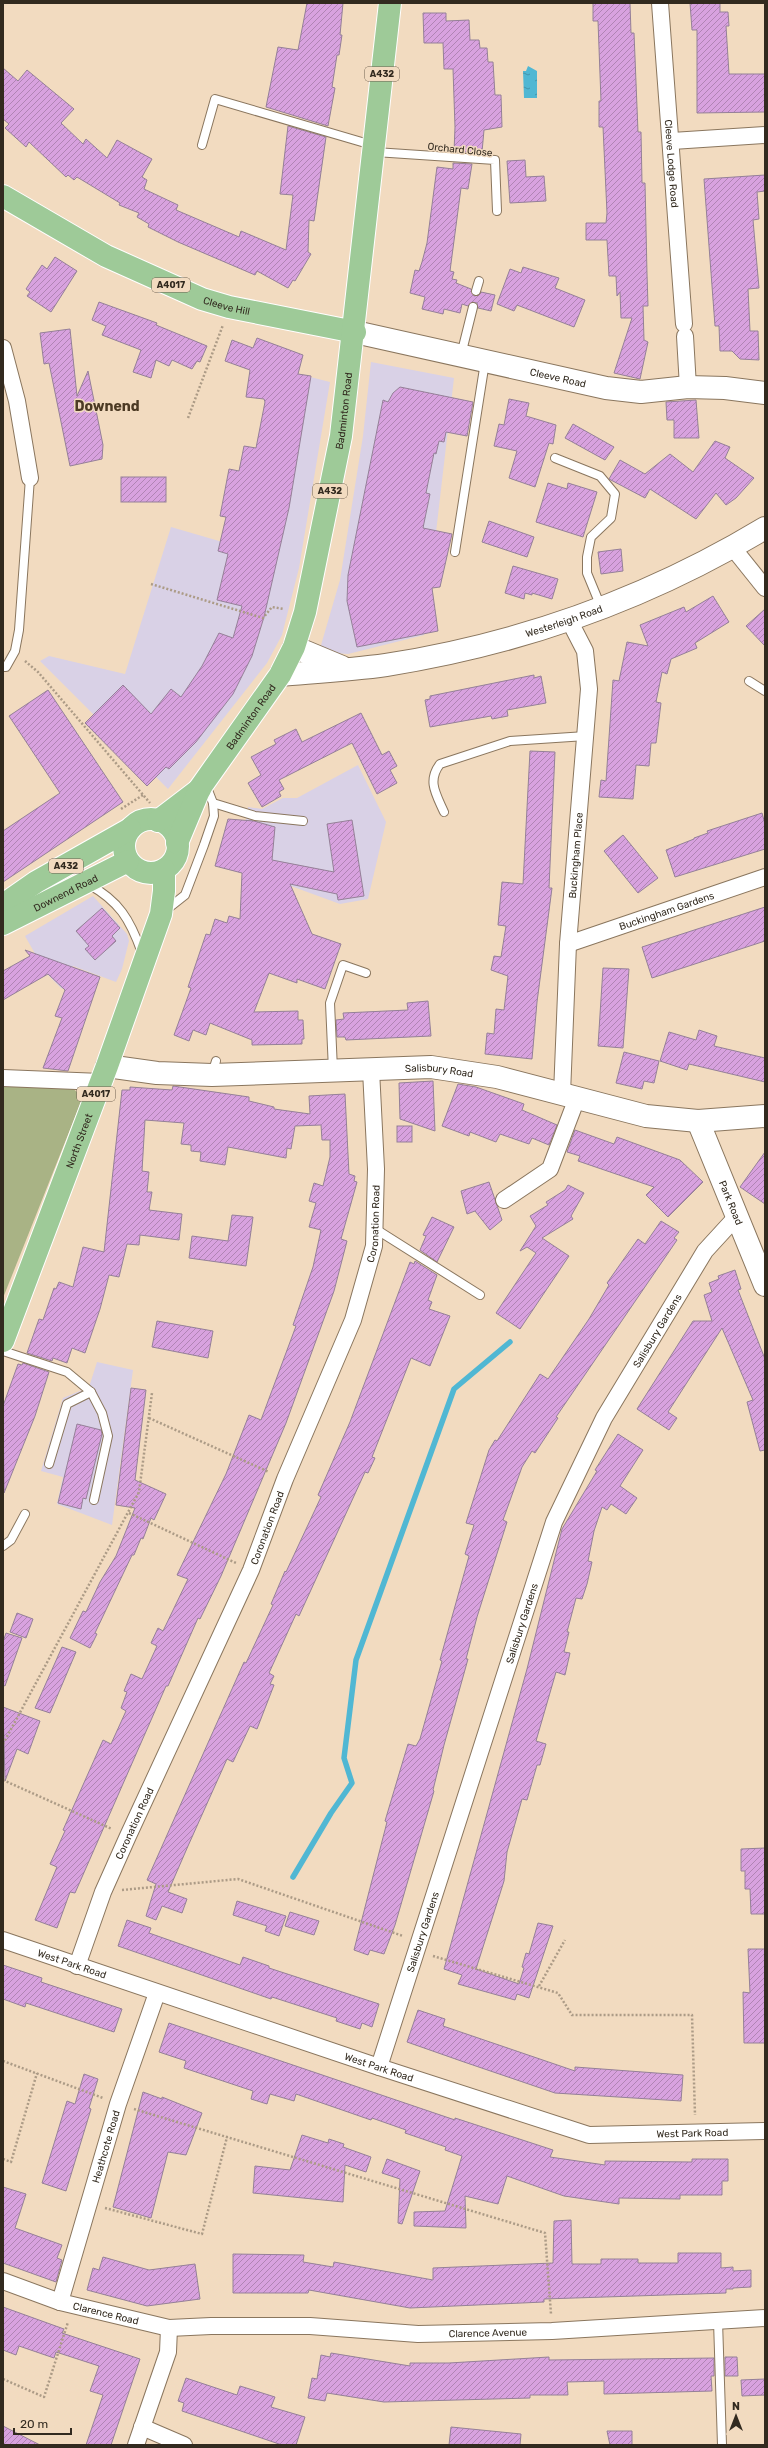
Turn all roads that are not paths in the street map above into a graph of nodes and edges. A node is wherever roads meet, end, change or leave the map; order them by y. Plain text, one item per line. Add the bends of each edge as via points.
1 (390, 3) edge
2 (660, 3) edge
3 (765, 135) edge
4 (672, 141) junction
5 (202, 145) dead end
6 (374, 149) junction
7 (3, 196) edge
8 (497, 211) dead end
9 (479, 281) dead end
10 (476, 291) dead end
11 (473, 307) dead end
12 (355, 332) junction
13 (3, 348) edge
14 (461, 357) junction
15 (485, 362) junction
16 (688, 387) junction
17 (765, 393) edge
18 (555, 458) dead end
19 (30, 478) joint
20 (765, 528) edge
21 (733, 548) junction
22 (455, 552) dead end
23 (765, 588) edge
24 (602, 608) junction
25 (569, 620) junction
26 (294, 647) junction
27 (3, 667) edge
28 (348, 669) junction
29 (280, 674) junction
30 (749, 681) dead end
31 (765, 691) edge
32 (586, 736) junction
33 (206, 791) junction
34 (444, 812) dead end
35 (161, 818) junction
36 (303, 821) dead end
37 (130, 830) junction
38 (178, 843) junction
39 (128, 861) junction
40 (164, 870) junction
41 (765, 877) edge
42 (84, 882) junction
43 (3, 905) edge
44 (161, 914) junction
45 (3, 924) edge
46 (568, 944) junction
47 (145, 961) junction
48 (366, 973) dead end
49 (371, 1070) junction
50 (333, 1071) junction
51 (104, 1074) junction
52 (3, 1078) edge
53 (569, 1096) junction
54 (765, 1116) edge
55 (698, 1121) junction
56 (504, 1200) dead end
57 (738, 1215) junction
58 (374, 1228) junction
59 (765, 1285) edge
60 (480, 1295) dead end
61 (3, 1341) edge
62 (3, 1351) edge
63 (91, 1392) junction
64 (49, 1464) dead end
65 (94, 1500) dead end
66 (25, 1514) dead end
67 (3, 1546) edge
68 (3, 1940) edge
69 (77, 1966) junction
70 (157, 1993) junction
71 (379, 2067) junction
72 (765, 2130) edge
73 (3, 2281) edge
74 (66, 2304) junction
75 (765, 2318) edge
76 (718, 2321) junction
77 (211, 2326) joint
78 (169, 2328) junction
79 (142, 2427) junction
80 (136, 2445) edge
81 (184, 2445) edge
82 (722, 2445) edge

1 - 6 main road, Badminton Road / A432
2 - 4 street, Cleeve Lodge Road
3 - 4 street
4 - 16 street, Cleeve Lodge Road
5 - 6 lane via 215,99
6 - 8 lane, Orchard Close via 495,160
6 - 12 main road, Badminton Road / A432
7 - 12 main road, Cleeve Hill / A4017 via 106,256 202,299 229,308
9 - 10 lane
11 - 14 lane
12 - 14 street, Cleeve Road
12 - 26 main road, Badminton Road / A432 via 341,436 305,612
13 - 19 street via 17,401
14 - 15 street, Cleeve Road
15 - 16 street, Cleeve Road via 613,389 641,392
15 - 22 lane
16 - 17 street, Cleeve Road
18 - 24 lane via 600,476 615,494 611,518 591,537 587,557 587,573
19 - 27 lane via 19,630 15,651 6,667
20 - 21 street, Westerleigh Road
21 - 23 street
21 - 24 street, Westerleigh Road
24 - 25 street, Westerleigh Road
25 - 28 street, Westerleigh Road via 504,640 386,665
25 - 32 street, Buckingham Place via 585,651 589,689
26 - 28 street, Westerleigh Road
26 - 29 main road, Badminton Road / A432
28 - 29 street, Westerleigh Road
29 - 33 main road, Badminton Road / A432
30 - 31 lane
32 - 34 lane via 510,741 440,764 434,772 432,784
32 - 46 street, Buckingham Place
33 - 35 main road, Badminton Road / A432
33 - 36 lane via 255,816
33 - 38 main road, Badminton Road / A432
33 - 44 lane via 214,816 207,837 185,895
35 - 37 main road, A432 via 143,821
35 - 38 main road via 171,829
37 - 39 main road via 124,845
37 - 43 main road, A432 via 36,882
38 - 40 main road, A432 via 175,858
39 - 40 main road via 140,871 156,873
39 - 42 main road, Downend Road / A432
40 - 44 main road, North Street / A4017
41 - 46 street, Buckingham Gardens
42 - 45 main road, Downend Road / A432
42 - 47 lane via 107,895 126,916
44 - 47 main road, North Street / A4017
46 - 53 street, Buckingham Place
47 - 51 main road, North Street / A4017
48 - 50 lane via 343,965 330,1002
49 - 50 street, Salisbury Road
49 - 53 street, Salisbury Road via 431,1067 456,1070 497,1077
49 - 58 street, Coronation Road via 376,1169
50 - 51 street, Salisbury Road via 214,1068
51 - 52 street
51 - 61 main road, North Street / A4017
53 - 55 street, Salisbury Road via 646,1116
53 - 56 street, Buckingham Place via 550,1169
54 - 55 street, Salisbury Road
55 - 57 street, Park Road
57 - 59 street, Park Road
57 - 71 street, Salisbury Gardens via 705,1251 604,1418 554,1522
58 - 60 lane
58 - 69 street, Coronation Road via 374,1246 352,1320 285,1479 251,1570 103,1892
62 - 63 lane via 67,1372
63 - 64 lane via 67,1404
63 - 65 lane via 102,1413 108,1436
66 - 67 lane via 11,1540
68 - 69 street, West Park Road
69 - 70 street, West Park Road
70 - 71 street, West Park Road
70 - 74 street, Heathcote Road via 118,2104 89,2204
71 - 72 street, West Park Road via 589,2135 696,2134
73 - 74 street, Clarence Road
74 - 78 street, Clarence Road
75 - 76 street, Clarence Avenue
76 - 77 street, Clarence Avenue via 552,2331 418,2334 310,2326
76 - 82 lane
77 - 78 street, Clarence Road
78 - 79 street via 168,2352
79 - 80 street
79 - 81 street

